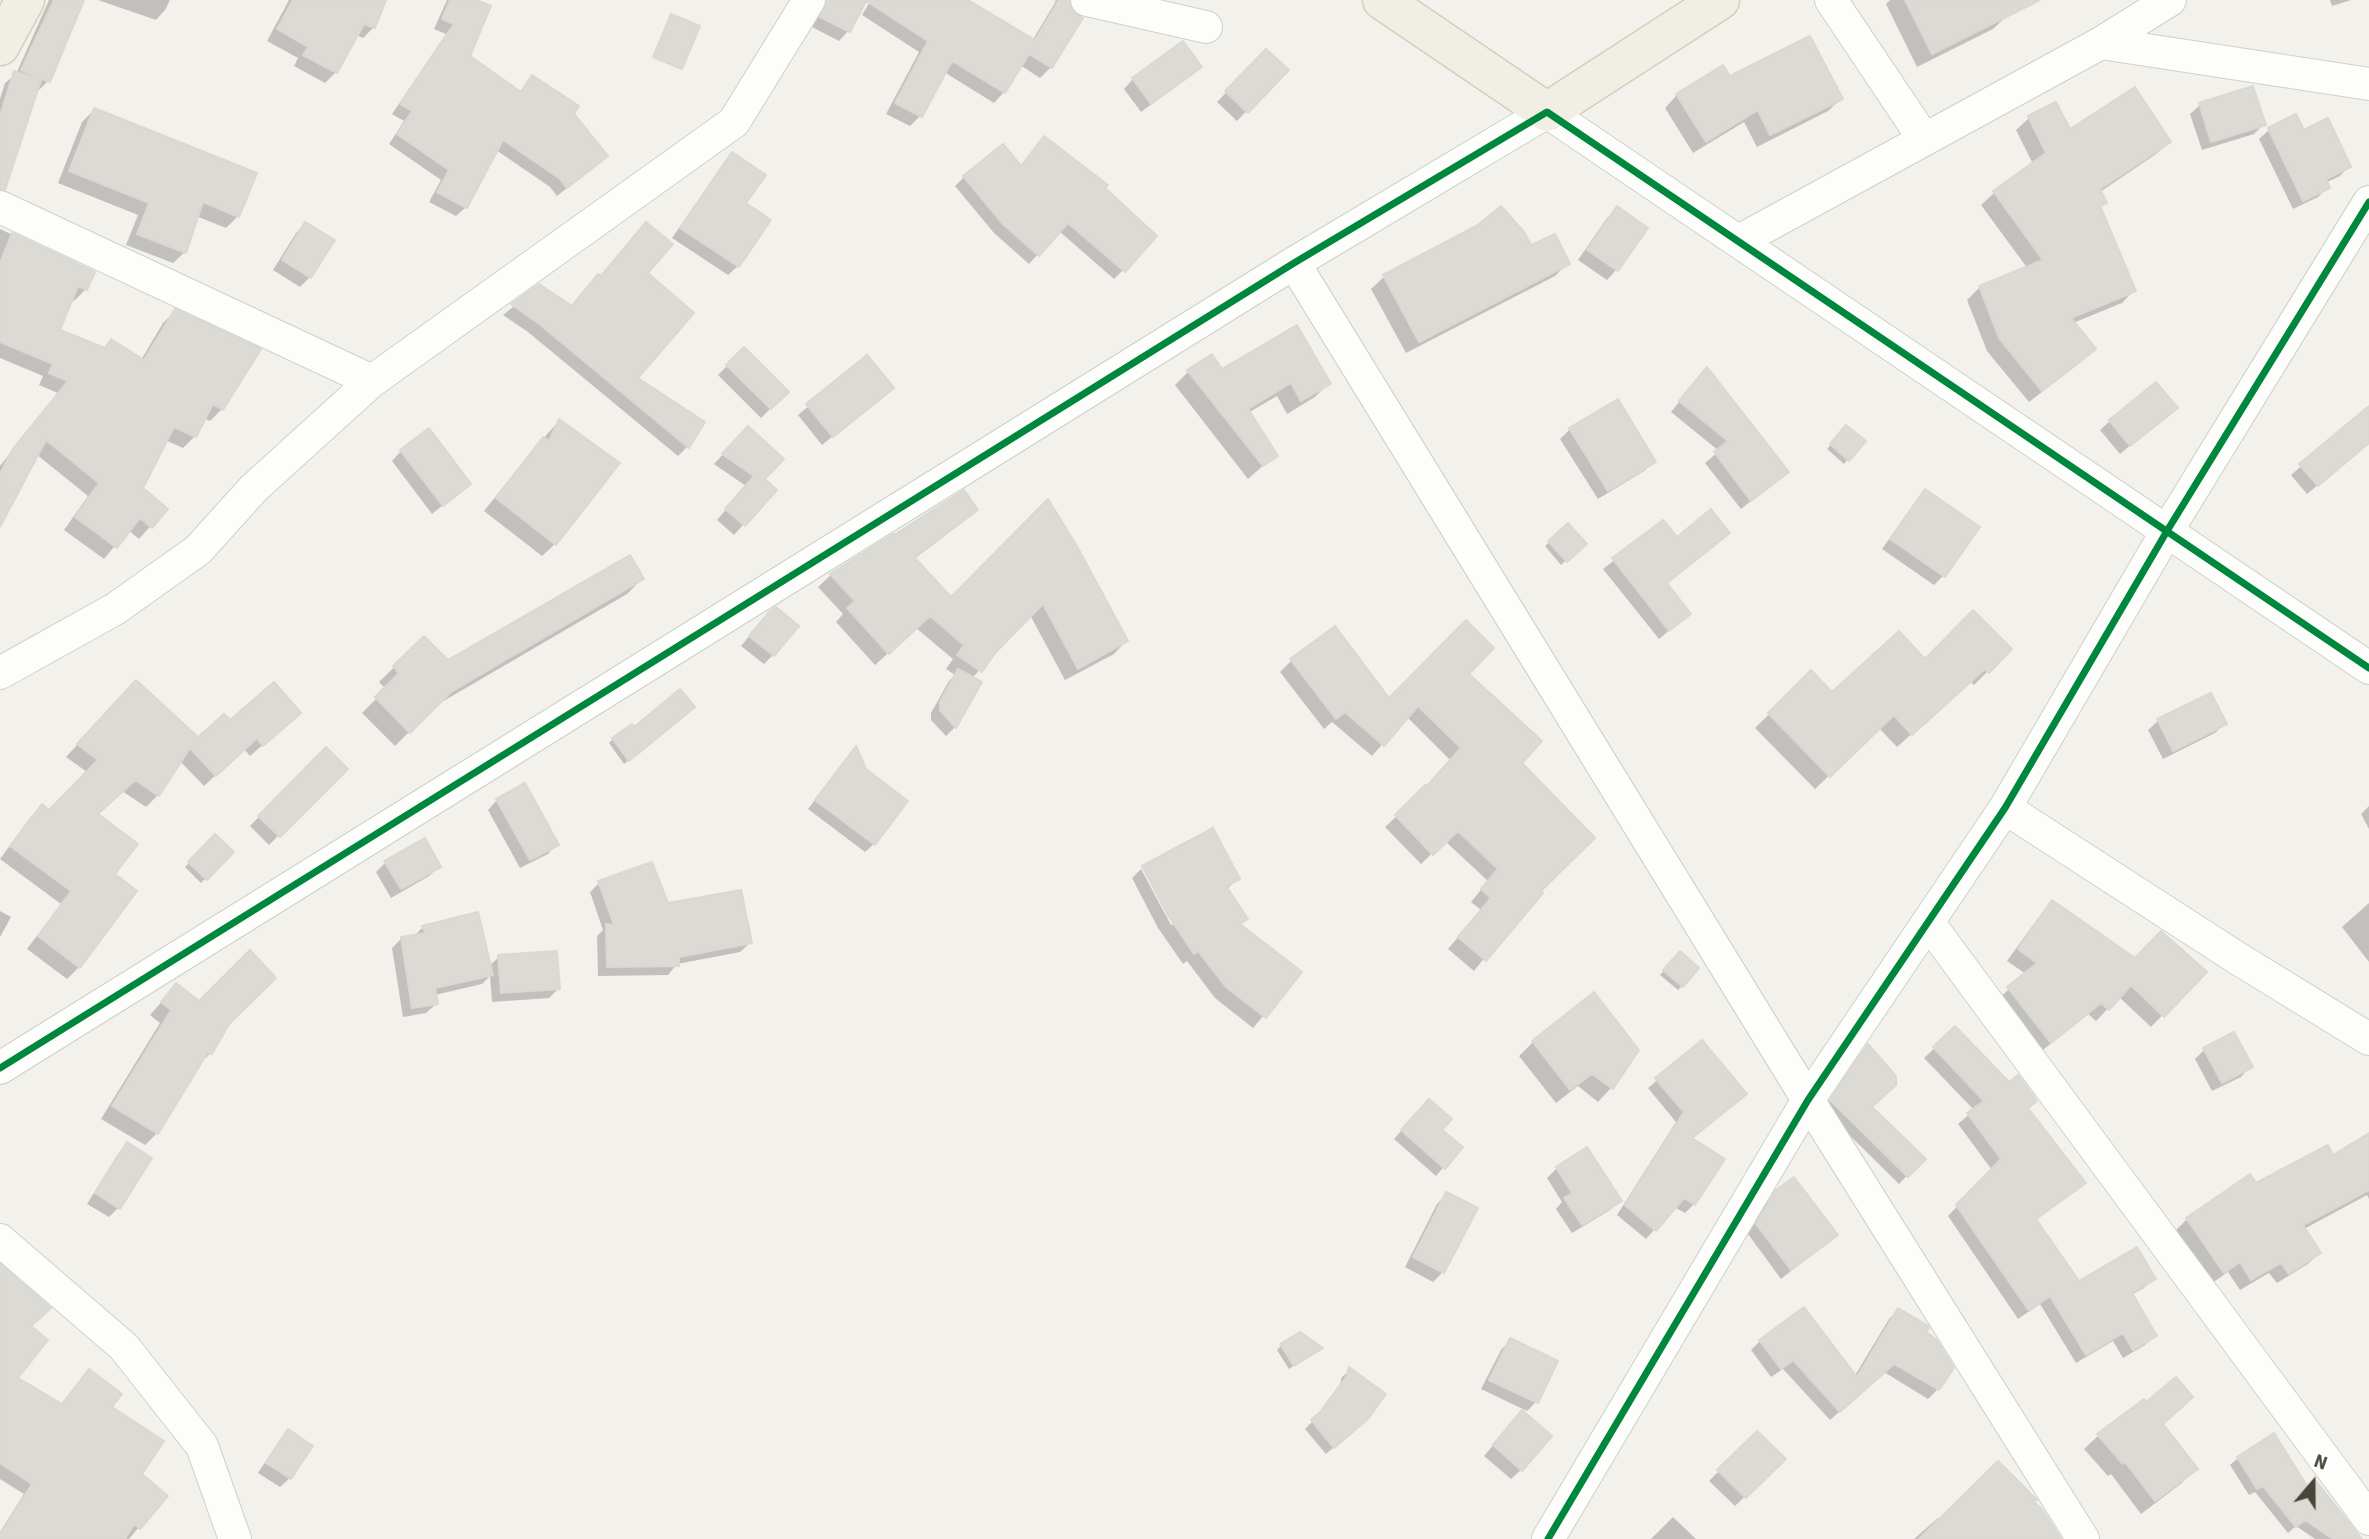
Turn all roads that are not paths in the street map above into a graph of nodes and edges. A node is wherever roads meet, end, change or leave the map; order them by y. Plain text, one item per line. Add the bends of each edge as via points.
1 (25, 0) edge
2 (809, 0) edge
3 (1087, 0) edge
4 (1382, 0) edge
5 (1720, 0) edge
6 (1831, 0) edge
7 (2170, 0) edge
8 (1206, 27) dead end
9 (2101, 43) junction
10 (0, 46) edge
11 (2369, 84) edge
12 (1547, 112) junction
13 (1924, 139) junction
14 (2369, 202) edge
15 (0, 207) edge
16 (1739, 241) junction
17 (1294, 263) junction
18 (372, 381) junction
19 (2167, 531) junction
20 (2369, 668) edge
21 (0, 673) edge
22 (2004, 808) junction
23 (1928, 922) junction
24 (2369, 1039) edge
25 (0, 1068) edge
26 (1808, 1100) junction
27 (0, 1240) edge
28 (2369, 1519) edge
29 (235, 1539) edge
30 (1548, 1539) edge
31 (2083, 1539) edge

1 - 10 main road
2 - 18 street via 734,122
3 - 8 street
4 - 12 main road
5 - 12 main road
6 - 13 street
7 - 9 street
9 - 11 street
9 - 13 street
12 - 16 street
12 - 17 street
13 - 16 street
14 - 19 street
15 - 18 street
16 - 19 street
17 - 25 street
17 - 26 street
18 - 21 street via 254,488 198,550 115,609
19 - 20 street
19 - 22 street
22 - 23 street
22 - 24 street
23 - 26 street
23 - 28 street
26 - 30 street
26 - 31 street
27 - 29 street via 124,1348 202,1446

